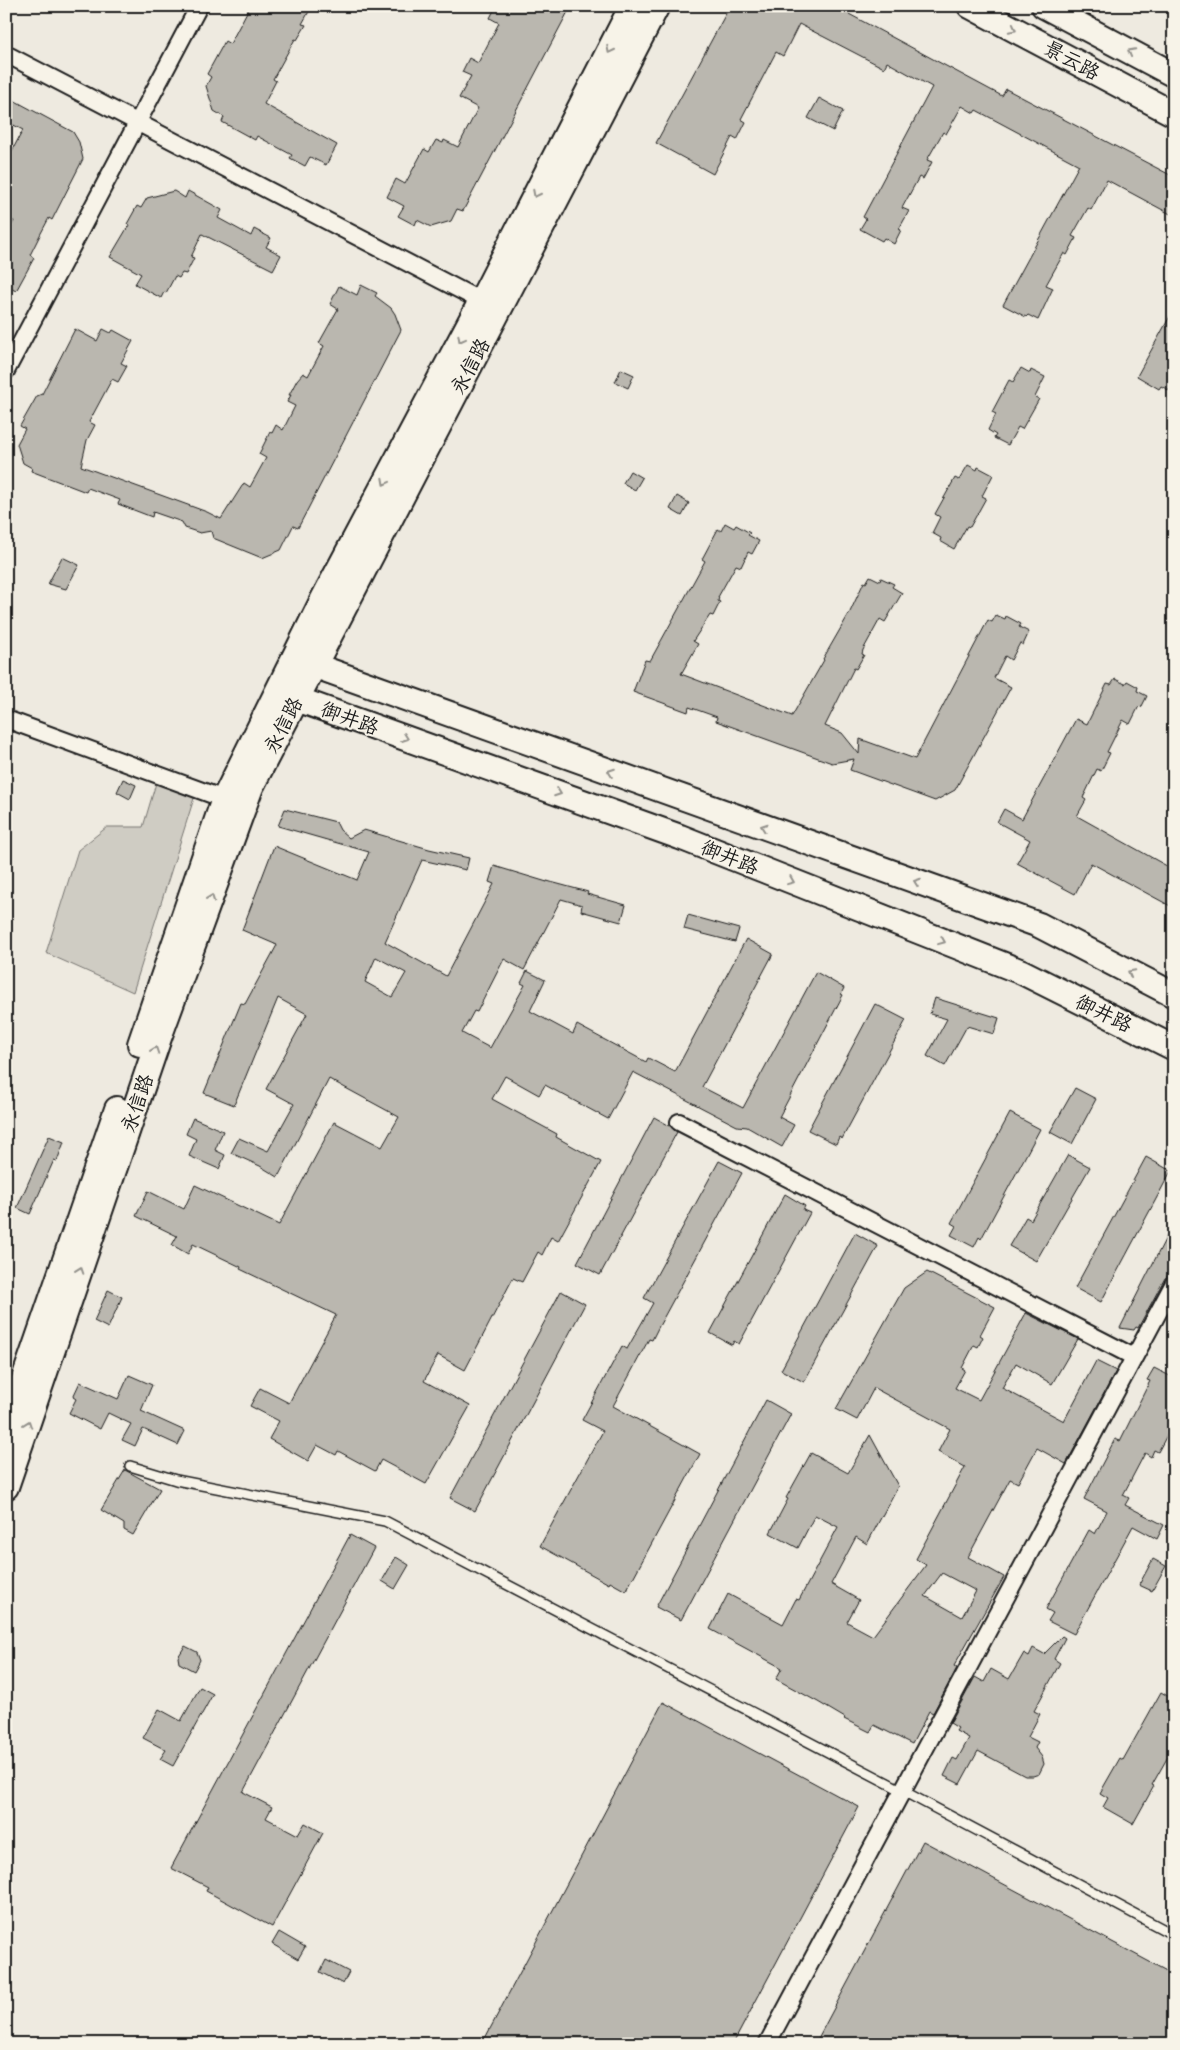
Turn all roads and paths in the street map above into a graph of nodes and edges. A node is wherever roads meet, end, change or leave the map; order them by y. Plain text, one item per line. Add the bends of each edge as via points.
1 (199, 6) edge
2 (632, 6) edge
3 (657, 6) edge
4 (970, 6) edge
5 (1044, 6) edge
6 (6, 54) edge
7 (1174, 75) edge
8 (1174, 114) edge
9 (137, 122) junction
10 (481, 301) junction
11 (6, 371) edge
12 (303, 662) junction
13 (287, 695) junction
14 (6, 719) edge
15 (224, 799) junction
16 (1174, 995) edge
17 (1174, 1048) edge
18 (679, 1122) dead end
19 (1174, 1283) edge
20 (1134, 1357) junction
21 (6, 1431) edge
22 (130, 1466) dead end
23 (6, 1486) edge
24 (902, 1791) junction
25 (1174, 1935) edge
26 (767, 2044) edge

1 - 9 street
2 -> 10 street, 永信路
3 - 12 street, 永信路
4 -> 8 street, 景云路
7 -> 5 street, 景云路
6 - 9 street
9 - 10 street
9 - 11 street
10 -> 12 street, 永信路
12 - 13 street, 永信路
16 -> 12 street, 御井路 via 1039,925
13 - 15 street, 永信路
13 -> 17 street, 御井路 via 680,837 1022,972
23 -> 13 street, 永信路 via 160,1035
14 - 15 street
15 - 21 street, 永信路
18 - 20 street
19 - 20 street
20 - 24 street
22 - 24 lane via 176,1480 385,1521
24 - 25 lane
24 - 26 street

